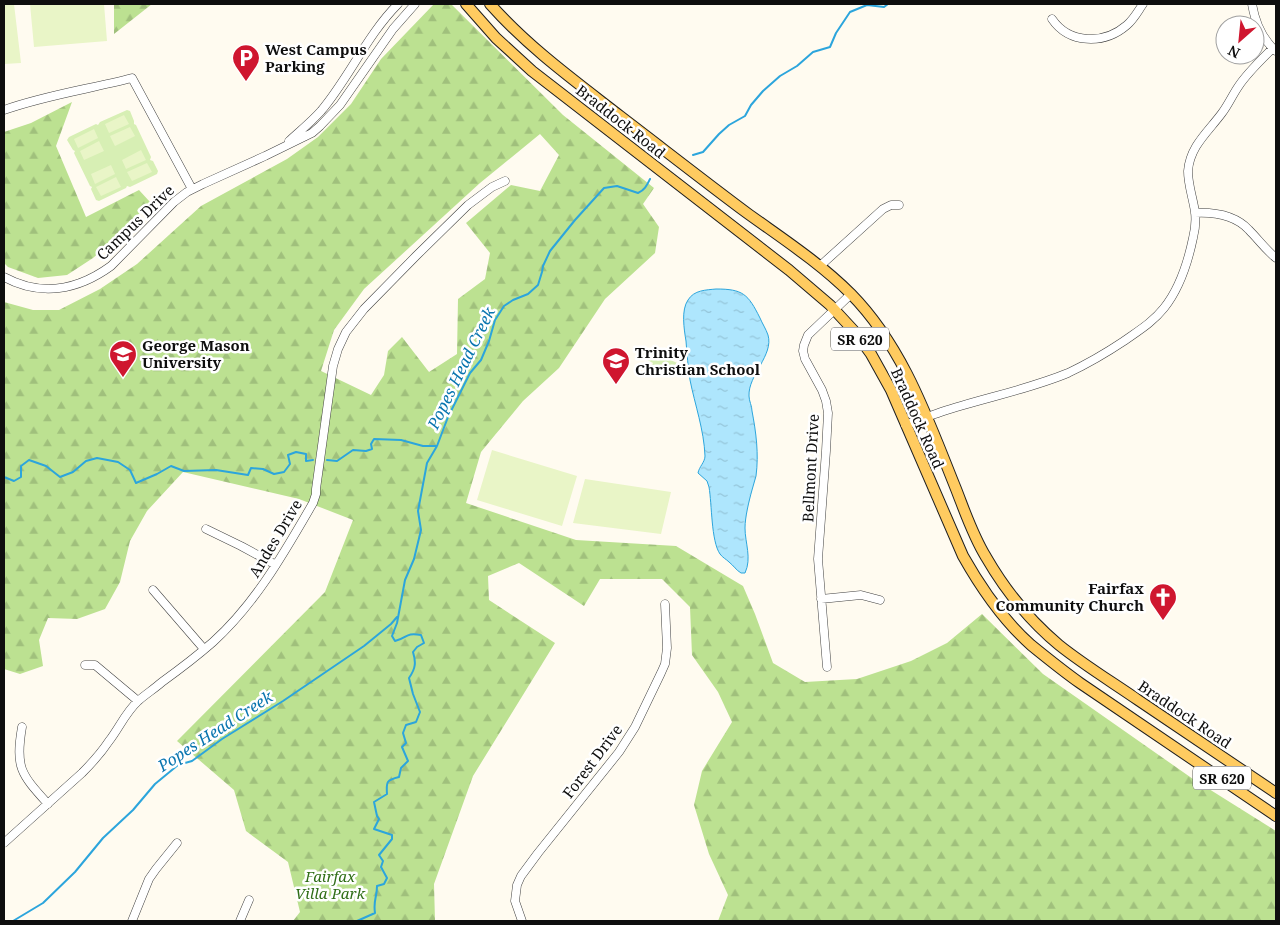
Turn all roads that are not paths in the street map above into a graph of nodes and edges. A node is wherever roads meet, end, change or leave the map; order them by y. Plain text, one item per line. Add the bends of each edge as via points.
1 (398, 4) edge
2 (415, 4) edge
3 (466, 4) edge
4 (490, 4) edge
5 (1143, 4) edge
6 (1252, 4) edge
7 (1052, 19) dead end
8 (1275, 49) edge
9 (4, 110) edge
10 (281, 148) junction
11 (505, 180) dead end
12 (192, 189) junction
13 (898, 204) dead end
14 (1195, 213) junction
15 (1276, 258) edge
16 (820, 266) junction
17 (4, 277) edge
18 (851, 294) junction
19 (834, 310) junction
20 (927, 418) junction
21 (905, 424) junction
22 (206, 529) dead end
23 (276, 565) junction
24 (153, 590) dead end
25 (822, 599) junction
26 (880, 600) dead end
27 (665, 604) dead end
28 (204, 649) junction
29 (85, 665) dead end
30 (827, 667) dead end
31 (138, 701) junction
32 (22, 727) dead end
33 (1276, 793) edge
34 (48, 804) junction
35 (1276, 816) edge
36 (4, 843) edge
37 (177, 843) dead end
38 (249, 900) dead end
39 (132, 921) edge
40 (240, 921) edge
41 (522, 921) edge

1 - 10 street, Campus Drive via 321,110
2 - 10 street, Campus Drive via 330,116 312,132
3 - 19 main road, Braddock Road / SR 620 via 532,71 789,270
4 - 16 main road, Braddock Road / SR 620 via 540,54
5 - 7 street via 1136,16 1122,28 1097,38 1069,34 1057,27
6 - 8 street via 1259,27
8 - 14 street via 1245,77 1193,151 1188,179
9 - 12 street via 132,78
10 - 12 street, Campus Drive
11 - 23 street, Andes Drive via 468,205 364,309 346,332 333,366 316,494
12 - 17 street, Campus Drive via 174,202 111,266 89,280 68,287 46,289 22,285
13 - 16 street via 883,209
14 - 15 street via 1228,216 1245,226
14 - 20 street via 1191,248 1180,280 1164,309 1149,323 1107,352 1068,373
16 - 18 main road, Braddock Road / SR 620
18 - 19 street, Bellmont Drive
18 - 20 main road, Braddock Road / SR 620 via 873,318 894,350
19 - 21 main road, Braddock Road / SR 620 via 870,354 891,390
19 - 25 street, Bellmont Drive via 808,335 804,345 805,359 822,390 828,413 818,559
20 - 21 street
20 - 33 main road, Braddock Road / SR 620 via 979,544 1024,612 1070,653
21 - 35 main road, Braddock Road / SR 620 via 963,556 986,594 1013,627 1067,673
22 - 23 street
23 - 28 street, Andes Drive via 234,621
24 - 28 street
25 - 26 street via 861,595
25 - 30 street, Bellmont Drive
27 - 41 street, Forest Drive via 666,655 661,673 619,752 521,876 515,901
28 - 31 street, Andes Drive
29 - 31 street via 96,665
31 - 34 street, Andes Drive via 94,762
32 - 34 street via 20,765 27,781
34 - 36 street, Andes Drive
37 - 39 street via 149,879
38 - 40 street

